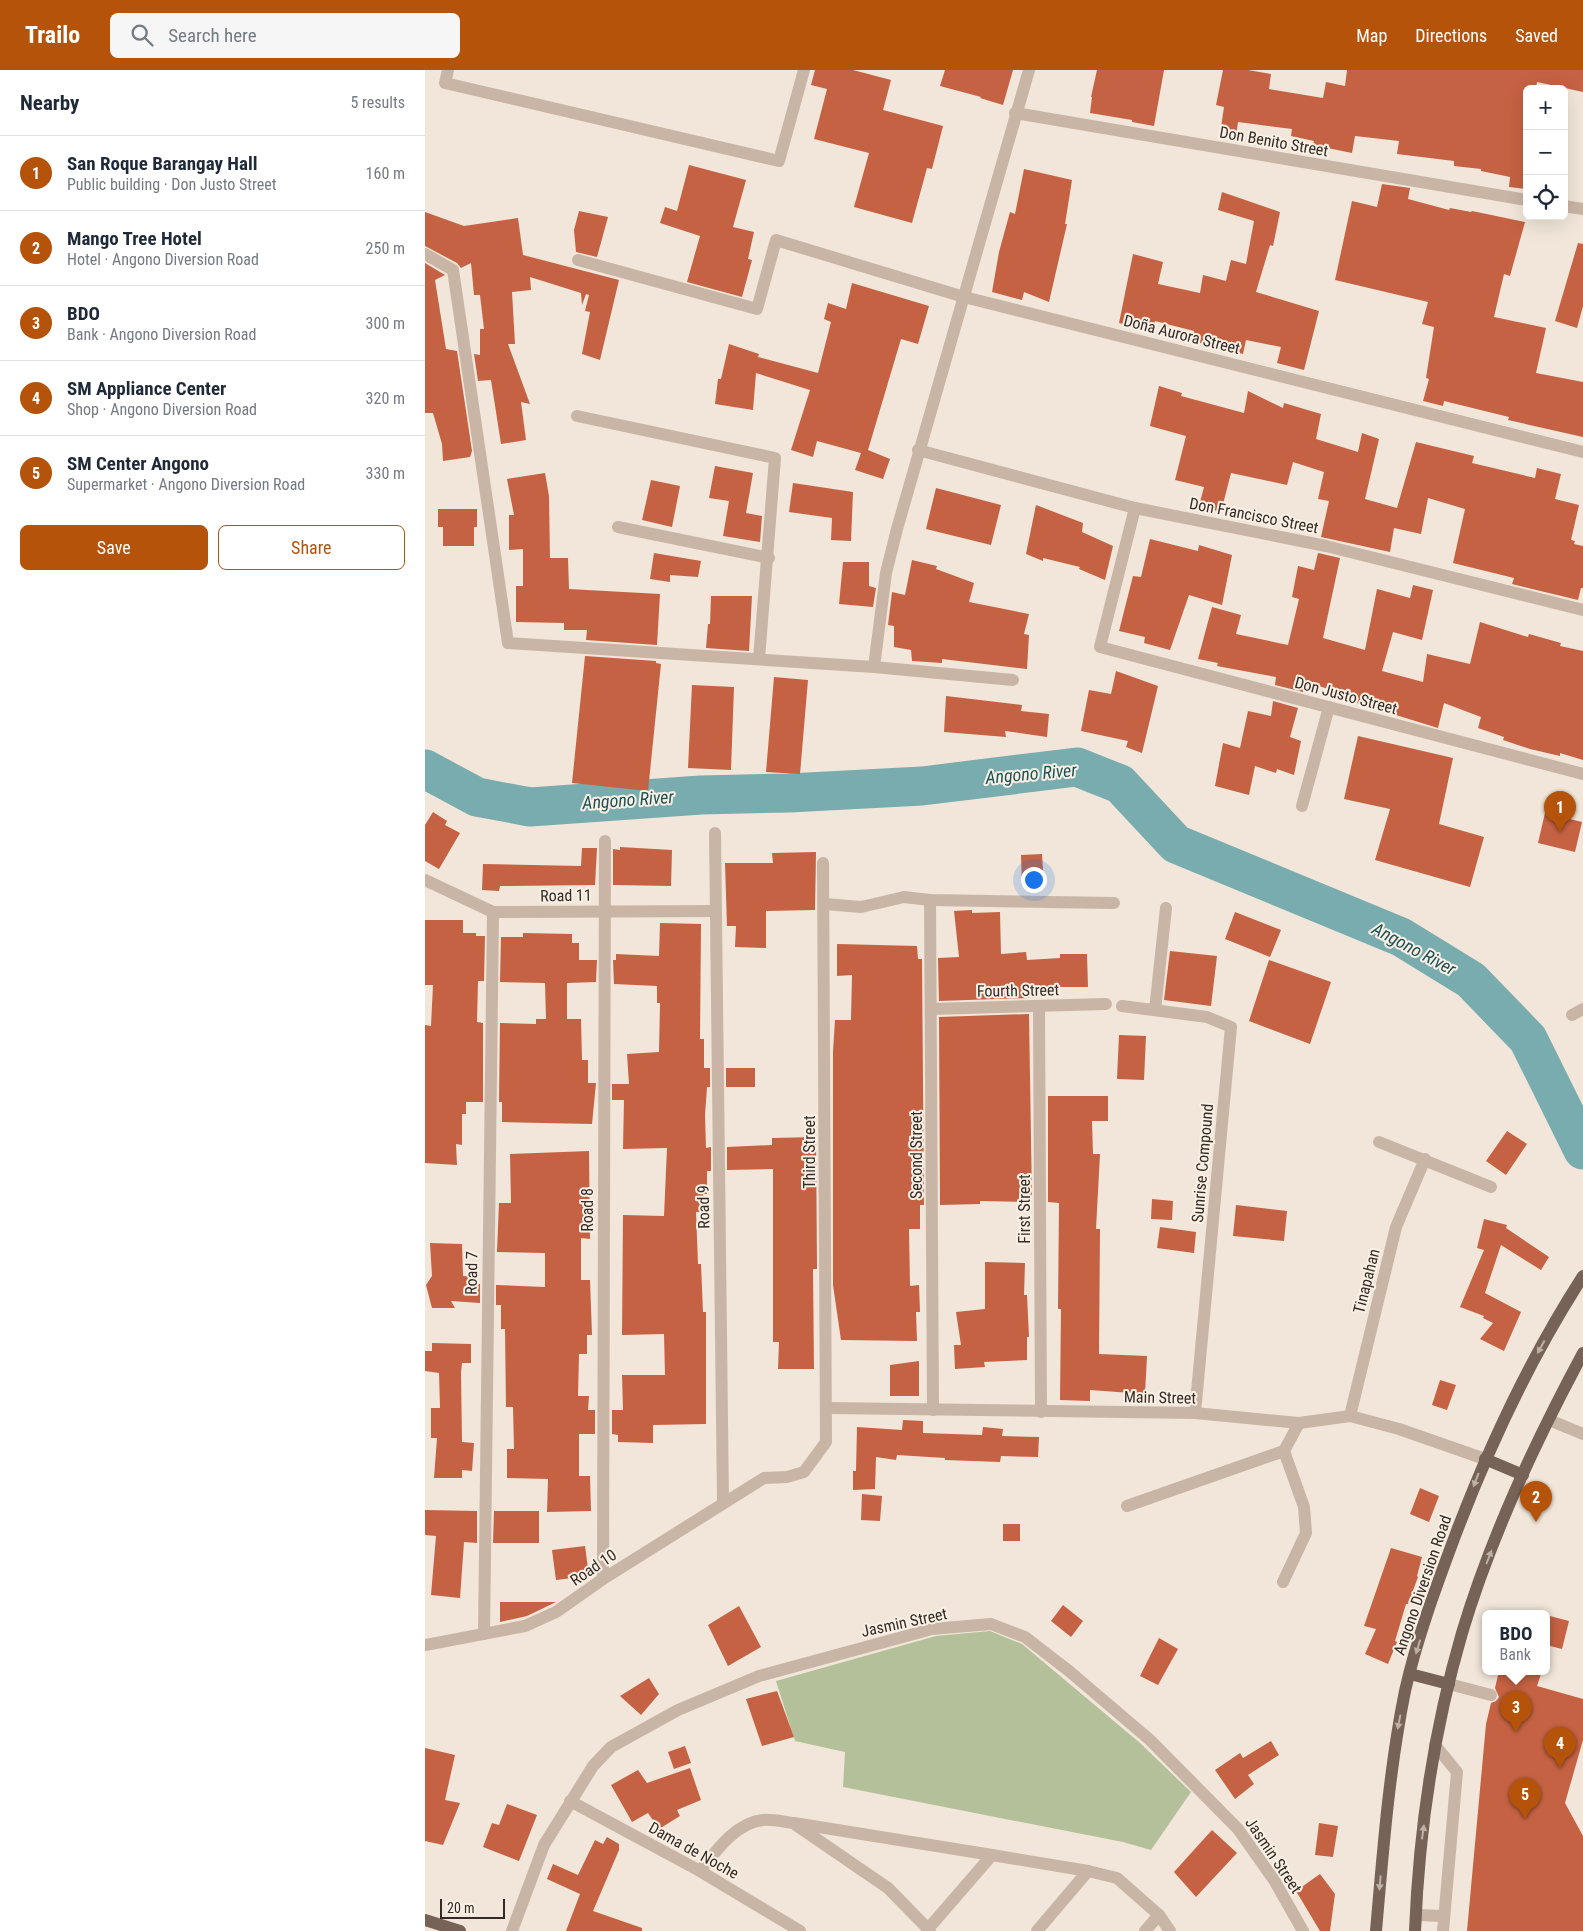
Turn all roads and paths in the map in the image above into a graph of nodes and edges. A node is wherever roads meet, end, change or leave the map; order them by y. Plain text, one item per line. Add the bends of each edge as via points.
1 (448, 70) edge
2 (804, 70) edge
3 (1029, 70) edge
4 (1015, 114) junction
5 (1523, 199) edge
6 (1568, 207) edge
7 (1583, 209) edge
8 (425, 254) edge
9 (578, 260) dead end
10 (964, 296) junction
11 (577, 416) dead end
12 (918, 450) junction
13 (1583, 452) edge
14 (1135, 508) junction
15 (618, 527) dead end
16 (769, 558) junction
17 (1583, 610) edge
18 (759, 659) junction
19 (874, 667) junction
20 (1013, 680) dead end
21 (1329, 707) junction
22 (1583, 774) edge
23 (1302, 806) dead end
24 (715, 833) dead end
25 (605, 840) dead end
26 (823, 863) dead end
27 (425, 880) edge
28 (930, 900) junction
29 (1114, 903) dead end
30 (824, 904) junction
31 (1166, 908) dead end
32 (604, 910) junction
33 (715, 911) junction
34 (493, 912) junction
35 (1106, 1004) dead end
36 (1039, 1006) junction
37 (1122, 1006) dead end
38 (931, 1008) junction
39 (1155, 1010) junction
40 (1379, 1142) dead end
41 (1425, 1159) junction
42 (1491, 1187) dead end
43 (1583, 1276) edge
44 (1583, 1353) edge
45 (1579, 1370) edge
46 (826, 1408) junction
47 (933, 1410) junction
48 (1041, 1412) junction
49 (1195, 1413) junction
50 (1350, 1416) junction
51 (1549, 1420) junction
52 (1299, 1423) junction
53 (1583, 1434) edge
54 (1284, 1451) junction
55 (1485, 1458) junction
56 (1523, 1475) junction
57 (764, 1478) joint
58 (723, 1502) junction
59 (1127, 1506) dead end
60 (603, 1579) junction
61 (1283, 1582) dead end
62 (484, 1634) junction
63 (425, 1645) edge
64 (1409, 1674) junction
65 (1449, 1684) junction
66 (1491, 1695) dead end
67 (1435, 1745) junction
68 (571, 1801) junction
69 (794, 1824) junction
70 (992, 1854) junction
71 (700, 1871) junction
72 (1088, 1871) junction
73 (1159, 1915) junction
74 (1416, 1915) junction
75 (1443, 1916) junction
76 (425, 1920) edge
77 (929, 1930) edge
78 (460, 1931) edge
79 (512, 1931) edge
80 (800, 1931) edge
81 (1037, 1931) edge
82 (1145, 1931) edge
83 (1171, 1931) edge
84 (1303, 1931) edge
85 (1377, 1931) edge
86 (1415, 1931) edge
87 (1443, 1931) edge

1 - 2 street via 445,83 779,161
3 - 4 street
4 - 5 street, Don Benito Street
4 - 10 street
6 - 7 street
8 - 18 street via 453,270 507,643
9 - 10 street, Doña Aurora Street via 757,309 776,240
10 - 12 street
10 - 13 street, Doña Aurora Street
11 - 16 street via 775,458
12 - 14 street, Don Francisco Street
12 - 19 street via 886,573
14 - 17 street, Don Francisco Street via 1326,546
14 - 21 street, Don Justo Street via 1100,647
15 - 16 street
16 - 18 street
18 - 19 street
19 - 20 street
21 - 22 street, Don Justo Street
21 - 23 street
24 - 33 street, Road 9
25 - 32 street, Road 8
26 - 30 street, Third Street
27 - 34 street, Road 11
28 - 29 street
28 - 30 street via 904,897 861,907
28 - 38 street, Second Street
30 - 46 street, Third Street
31 - 39 street
32 - 33 street, Road 11
32 - 34 street, Road 11
32 - 60 street, Road 8
33 - 58 street, Road 9
34 - 62 street, Road 7
35 - 36 street, Fourth Street
36 - 38 street, Fourth Street
36 - 48 street, First Street
37 - 39 street, Sunrise Compound
38 - 47 street, Second Street
39 - 49 street, Sunrise Compound via 1207,1017 1231,1027
40 - 41 street
41 - 42 street
41 - 50 street, Tinapahan via 1396,1227
43 -> 55 main road, Angono Diversion Road via 1525,1376
44 - 45 main road
45 - 51 main road
46 - 47 street, Main Street
46 - 57 street, Third Street via 826,1442 804,1472
47 - 48 street, Main Street
48 - 49 street, Main Street
49 - 52 street, Main Street
50 - 52 street, Main Street
50 - 55 street, Main Street via 1399,1428
51 - 53 street
51 - 56 main road
52 - 54 street
54 - 59 street
54 - 61 street via 1304,1507 1306,1533
55 - 56 main road
55 -> 64 main road, Angono Diversion Road via 1443,1567
65 -> 56 main road via 1472,1603
57 - 58 street, Road 10
58 - 60 street, Road 10
60 - 62 street, Road 10 via 556,1612 525,1626
62 - 63 street, Road 10
64 - 65 main road
64 -> 85 main road, Angono Diversion Road via 1385,1821
65 - 66 street
65 - 67 main road
74 -> 67 main road
67 - 75 street via 1457,1772
68 - 71 street, Dama de Noche
68 - 79 street, Jasmin Street via 544,1845
68 - 84 street, Jasmin Street via 593,1766 611,1747 678,1710 759,1676 932,1629 991,1624 1025,1637 1150,1740 1238,1829 1274,1880
69 - 70 street
69 - 71 street via 762,1820 742,1828 728,1837
69 - 77 street via 888,1888
70 - 72 street
70 - 77 street
71 - 80 street, Dama de Noche
72 - 73 street via 1117,1878
72 - 81 street
73 - 82 street
73 - 83 street
74 - 75 street
74 - 86 main road
75 - 87 street
76 - 78 main road

